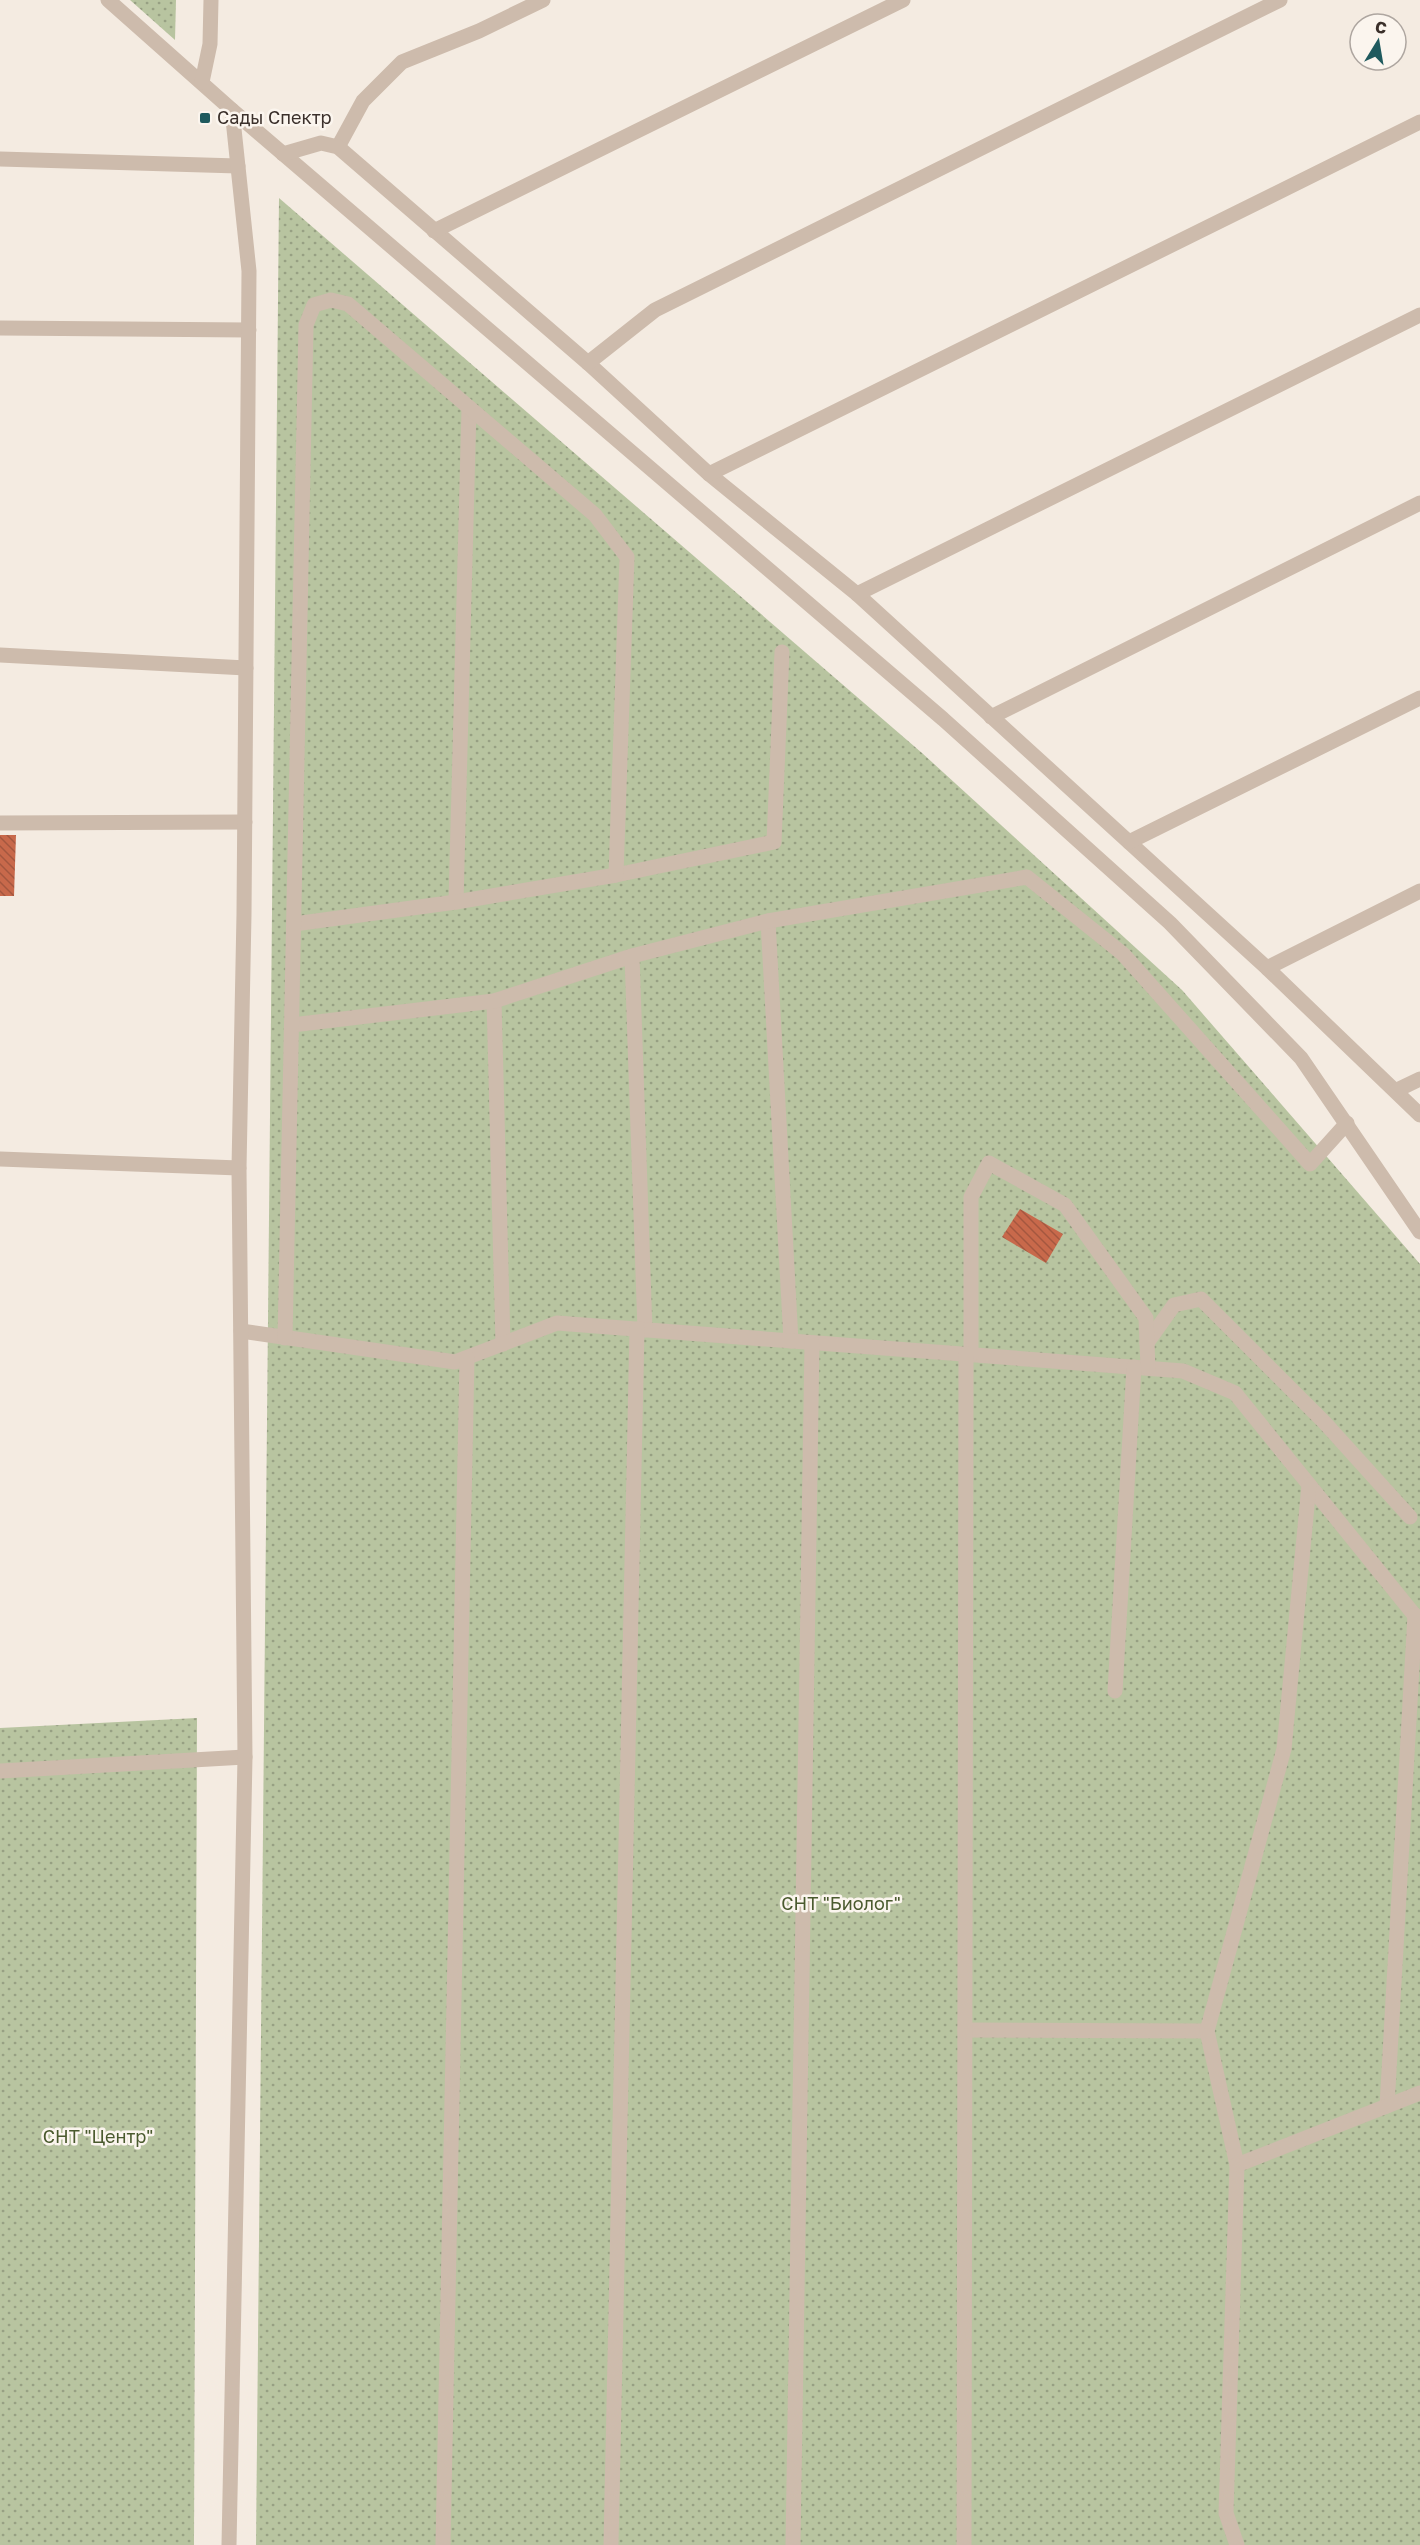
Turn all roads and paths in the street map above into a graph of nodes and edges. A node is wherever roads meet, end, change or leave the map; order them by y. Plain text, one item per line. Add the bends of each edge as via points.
1 (108, 0) edge
2 (211, 0) edge
3 (543, 0) edge
4 (903, 0) edge
5 (1280, 0) edge
6 (202, 82) junction
7 (232, 110) junction
8 (1420, 122) edge
9 (338, 147) junction
10 (283, 154) junction
11 (0, 159) edge
12 (238, 166) junction
13 (434, 231) junction
14 (1420, 315) edge
15 (0, 328) edge
16 (249, 330) junction
17 (588, 363) junction
18 (469, 408) junction
19 (709, 474) junction
20 (1420, 503) edge
21 (857, 594) junction
22 (782, 652) dead end
23 (0, 655) edge
24 (246, 668) junction
25 (1420, 698) edge
26 (991, 717) junction
27 (245, 822) junction
28 (0, 823) edge
29 (1129, 842) junction
30 (616, 875) junction
31 (1420, 891) edge
32 (456, 902) junction
33 (768, 921) junction
34 (294, 924) junction
35 (632, 956) junction
36 (1267, 968) junction
37 (494, 1001) junction
38 (292, 1025) junction
39 (1420, 1079) edge
40 (1396, 1090) junction
41 (1420, 1115) edge
42 (1347, 1123) junction
43 (0, 1159) edge
44 (239, 1168) junction
45 (1420, 1232) edge
46 (641, 1329) junction
47 (241, 1331) junction
48 (285, 1338) junction
49 (791, 1341) junction
50 (812, 1342) junction
51 (1147, 1343) junction
52 (503, 1344) junction
53 (968, 1355) junction
54 (467, 1358) junction
55 (1141, 1368) junction
56 (1309, 1485) junction
57 (1410, 1517) dead end
58 (1417, 1618) edge
59 (1115, 1691) dead end
60 (245, 1757) junction
61 (0, 1771) edge
62 (965, 2030) junction
63 (1207, 2031) junction
64 (1420, 2093) edge
65 (1387, 2106) junction
66 (1237, 2165) junction
67 (229, 2545) edge
68 (442, 2545) edge
69 (611, 2545) edge
70 (793, 2545) edge
71 (964, 2545) edge
72 (1237, 2545) edge

1 - 6 street
2 - 6 street via 210,44
3 - 9 street via 402,62 363,101
4 - 13 street
5 - 17 street via 655,310
6 - 7 street
7 - 10 street
7 - 12 street
8 - 19 street
9 - 10 street via 321,143
9 - 13 street
10 - 42 street via 944,719 1170,923 1301,1058
11 - 12 street
12 - 16 street via 249,271
13 - 17 street
14 - 21 street
15 - 16 street
16 - 24 street
17 - 19 street
18 - 30 street via 595,515 627,557
18 - 32 street
18 - 34 street via 348,304 331,300 314,304 306,325
19 - 21 street
20 - 26 street
21 - 26 street
22 - 30 street via 774,842
23 - 24 street
24 - 27 street
25 - 29 street
26 - 29 street
27 - 28 street
27 - 44 street
29 - 36 street
30 - 32 street
31 - 36 street
32 - 34 street
33 - 35 street
33 - 42 street via 1027,877 1123,954 1310,1164
33 - 49 street
34 - 38 street
35 - 37 street
35 - 46 street
36 - 40 street
37 - 38 street
37 - 52 street
38 - 48 street
39 - 40 street
40 - 41 street
42 - 45 street
43 - 44 street
44 - 47 street
46 - 49 street
46 - 52 street via 557,1323
46 - 69 street
47 - 48 street
47 - 60 street
48 - 54 street via 455,1362
49 - 50 street
50 - 53 street
50 - 70 street
51 - 53 street via 1146,1318 1065,1205 989,1162 971,1197
51 - 55 street
51 - 57 street via 1174,1305 1201,1299 1325,1423
52 - 54 street
53 - 55 street
53 - 62 street
54 - 68 street
55 - 56 street via 1183,1371 1234,1393
55 - 59 street
56 - 58 street
56 - 63 street via 1284,1749
58 - 65 street
60 - 61 street
60 - 67 street
62 - 63 street
62 - 71 street
63 - 66 street
64 - 65 street
65 - 66 street
66 - 72 street via 1226,2513

